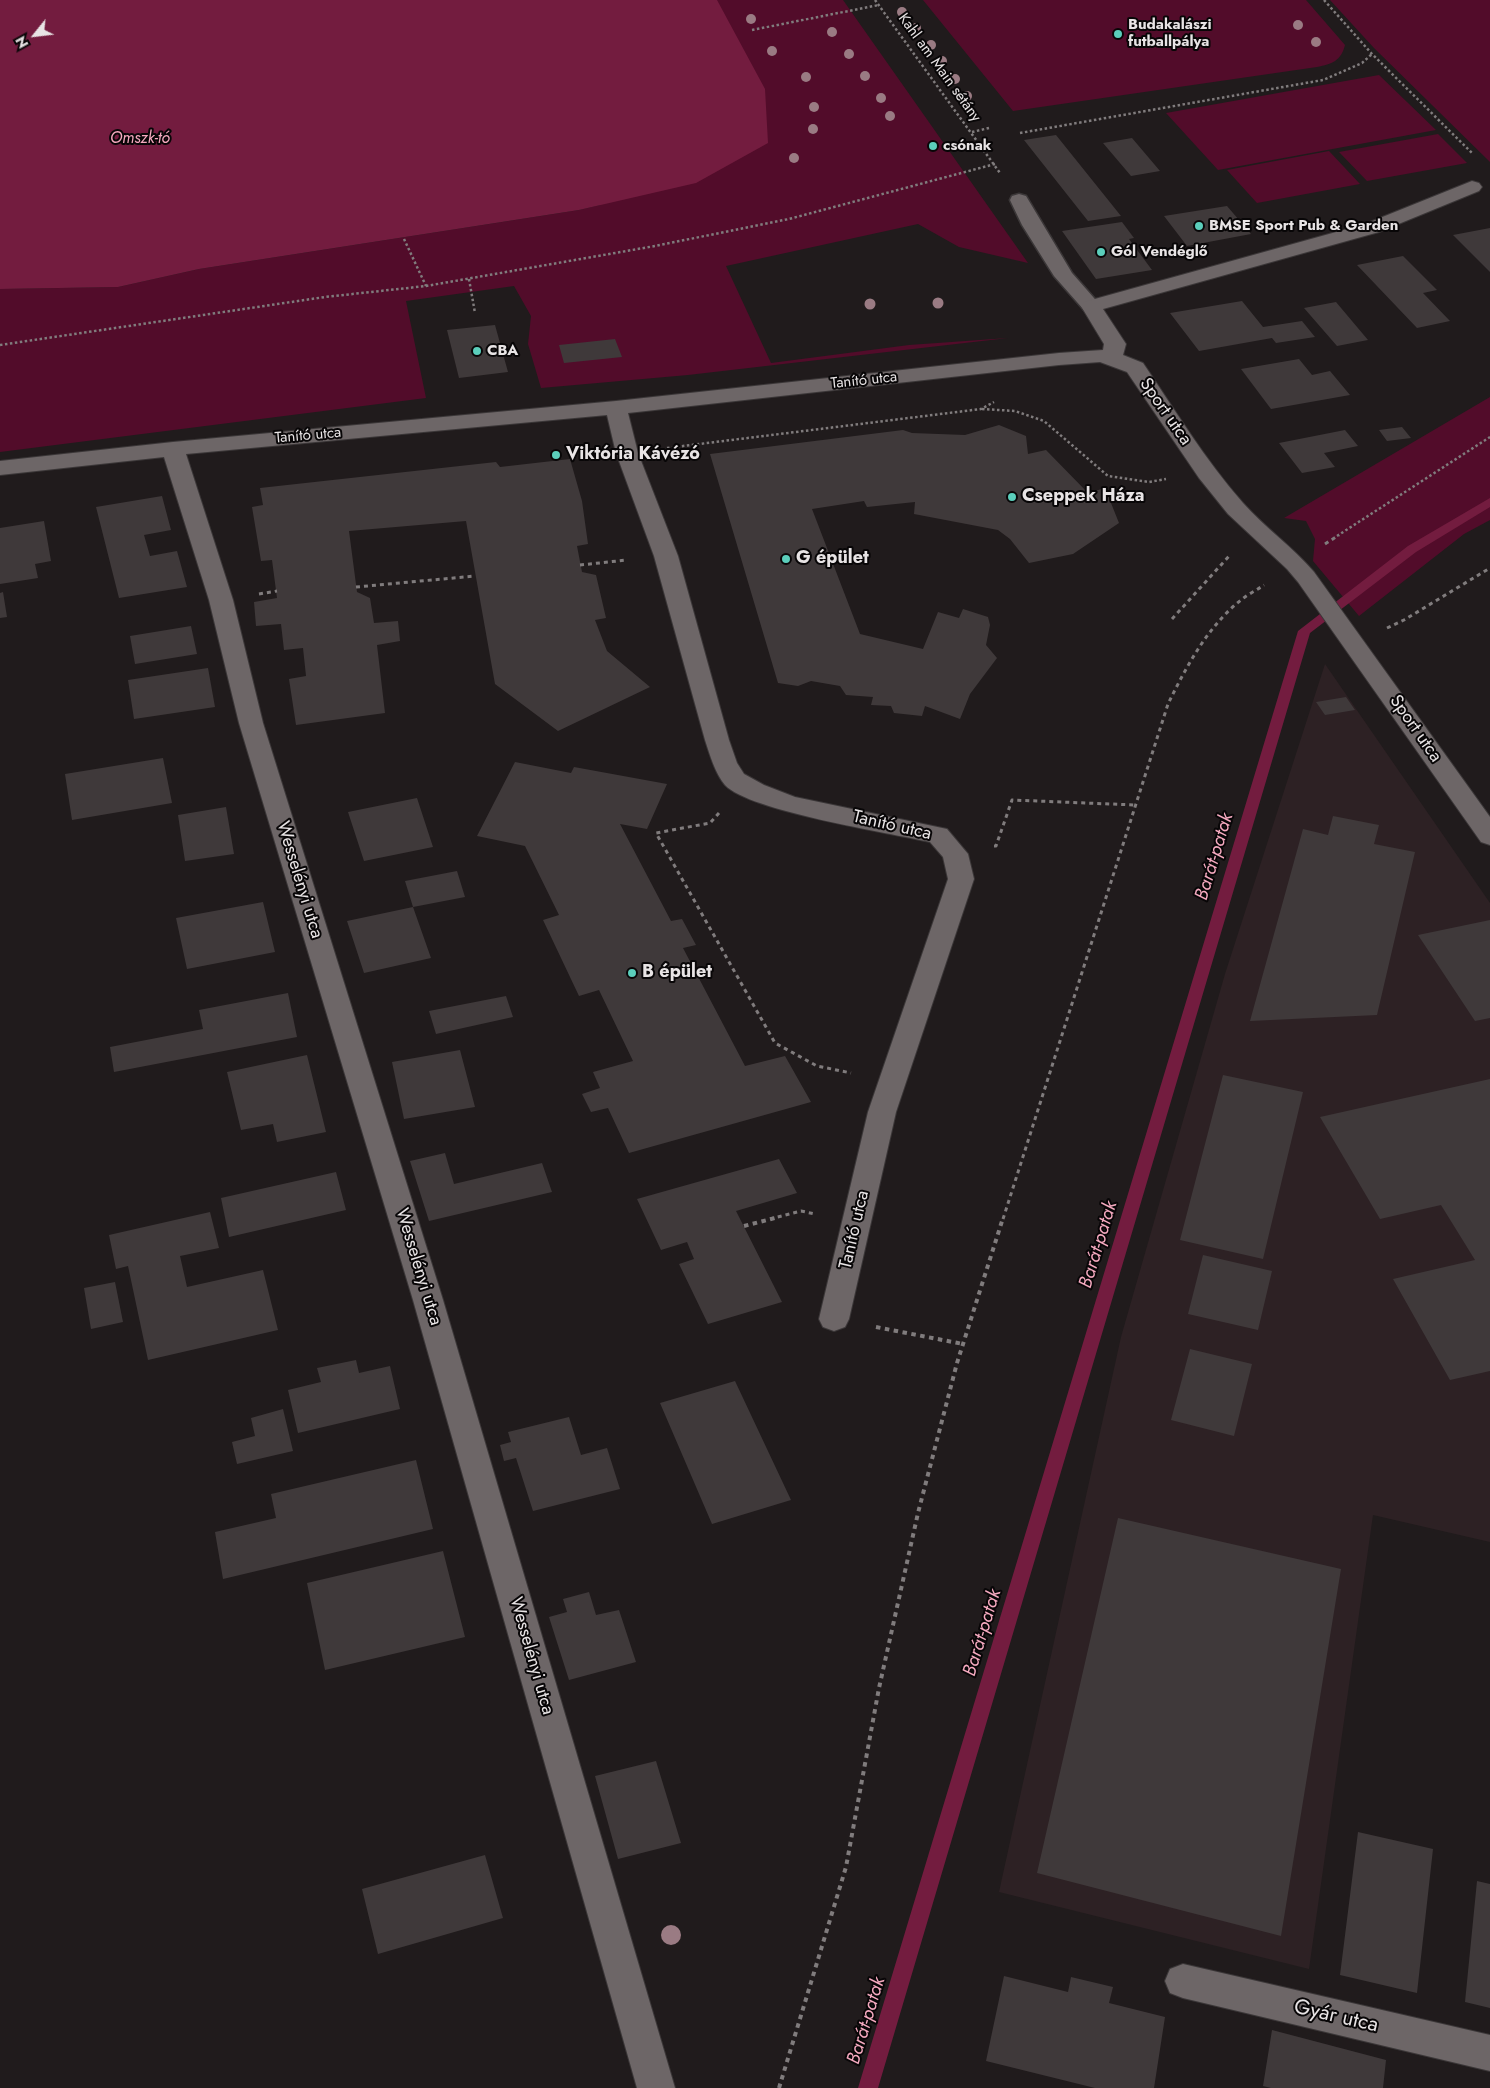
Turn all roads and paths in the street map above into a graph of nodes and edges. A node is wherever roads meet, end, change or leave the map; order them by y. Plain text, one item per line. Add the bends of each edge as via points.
1 (875, 0) edge
2 (1324, 0) edge
3 (878, 5) junction
4 (752, 30) dead end
5 (1372, 54) junction
6 (989, 128) dead end
7 (972, 132) junction
8 (1020, 133) dead end
9 (1479, 160) dead end
10 (994, 164) junction
11 (1472, 187) dead end
12 (1019, 200) joint
13 (404, 239) dead end
14 (469, 279) junction
15 (426, 286) junction
16 (1091, 306) junction
17 (474, 313) dead end
18 (0, 345) edge
19 (1112, 358) junction
20 (616, 408) junction
21 (981, 410) dead end
22 (1490, 437) edge
23 (174, 449) junction
24 (0, 468) edge
25 (1207, 473) junction
26 (1262, 535) junction
27 (1490, 568) edge
28 (1301, 570) junction
29 (475, 576) dead end
30 (356, 588) dead end
31 (1172, 619) dead end
32 (1360, 650) junction
33 (745, 785) junction
34 (1135, 805) junction
35 (938, 835) junction
36 (1490, 836) edge
37 (893, 1081) junction
38 (857, 1222) junction
39 (744, 1226) dead end
40 (834, 1319) joint
41 (963, 1344) junction
42 (1183, 1980) dead end
43 (1490, 2053) edge
44 (656, 2088) edge
45 (780, 2088) edge

1 - 3 path, Kahl am Main sétány
2 - 5 path
3 - 4 path
3 - 7 path, Kahl am Main sétány
5 - 8 path via 1362,63 1323,80
5 - 9 path
6 - 7 path
7 - 10 path, Kahl am Main sétány
10 - 12 path, Kahl am Main sétány
10 - 14 path via 733,232
11 - 16 street via 1372,228
12 - 16 lane via 1064,276
13 - 15 path
14 - 15 path
14 - 17 path
15 - 18 path via 325,296
16 - 19 street via 1115,344
19 - 20 street, Tanító utca via 1059,359
19 - 25 street, Sport utca via 1135,368
20 - 23 street, Tanító utca
20 - 33 street, Tanító utca via 627,453 666,556 725,763 735,780
21 - 25 path via 1015,411 1044,421 1108,476 1150,482
22 - 28 path
23 - 24 street, Tanító utca
23 - 44 street, Wesselényi utca via 221,600 251,723 431,1309
25 - 26 street, Sport utca
26 - 28 street, Sport utca
26 - 31 path via 1237,548
27 - 32 path via 1404,620 1372,634
28 - 32 street, Sport utca
28 - 34 path via 1241,600 1220,621 1187,666 1168,704
29 - 30 path
32 - 36 street, Sport utca
33 - 35 street, Tanító utca via 790,804
33 - 37 path via 710,823 656,833 775,1043 817,1066
34 - 35 path via 1012,800 996,846
34 - 41 path
35 - 37 street, Tanító utca via 955,854 961,879
37 - 38 street, Tanító utca via 882,1112
38 - 39 path via 801,1211
38 - 40 street, Tanító utca
40 - 41 path
41 - 45 path via 918,1513 879,1688 846,1867
42 - 43 street, Gyár utca

